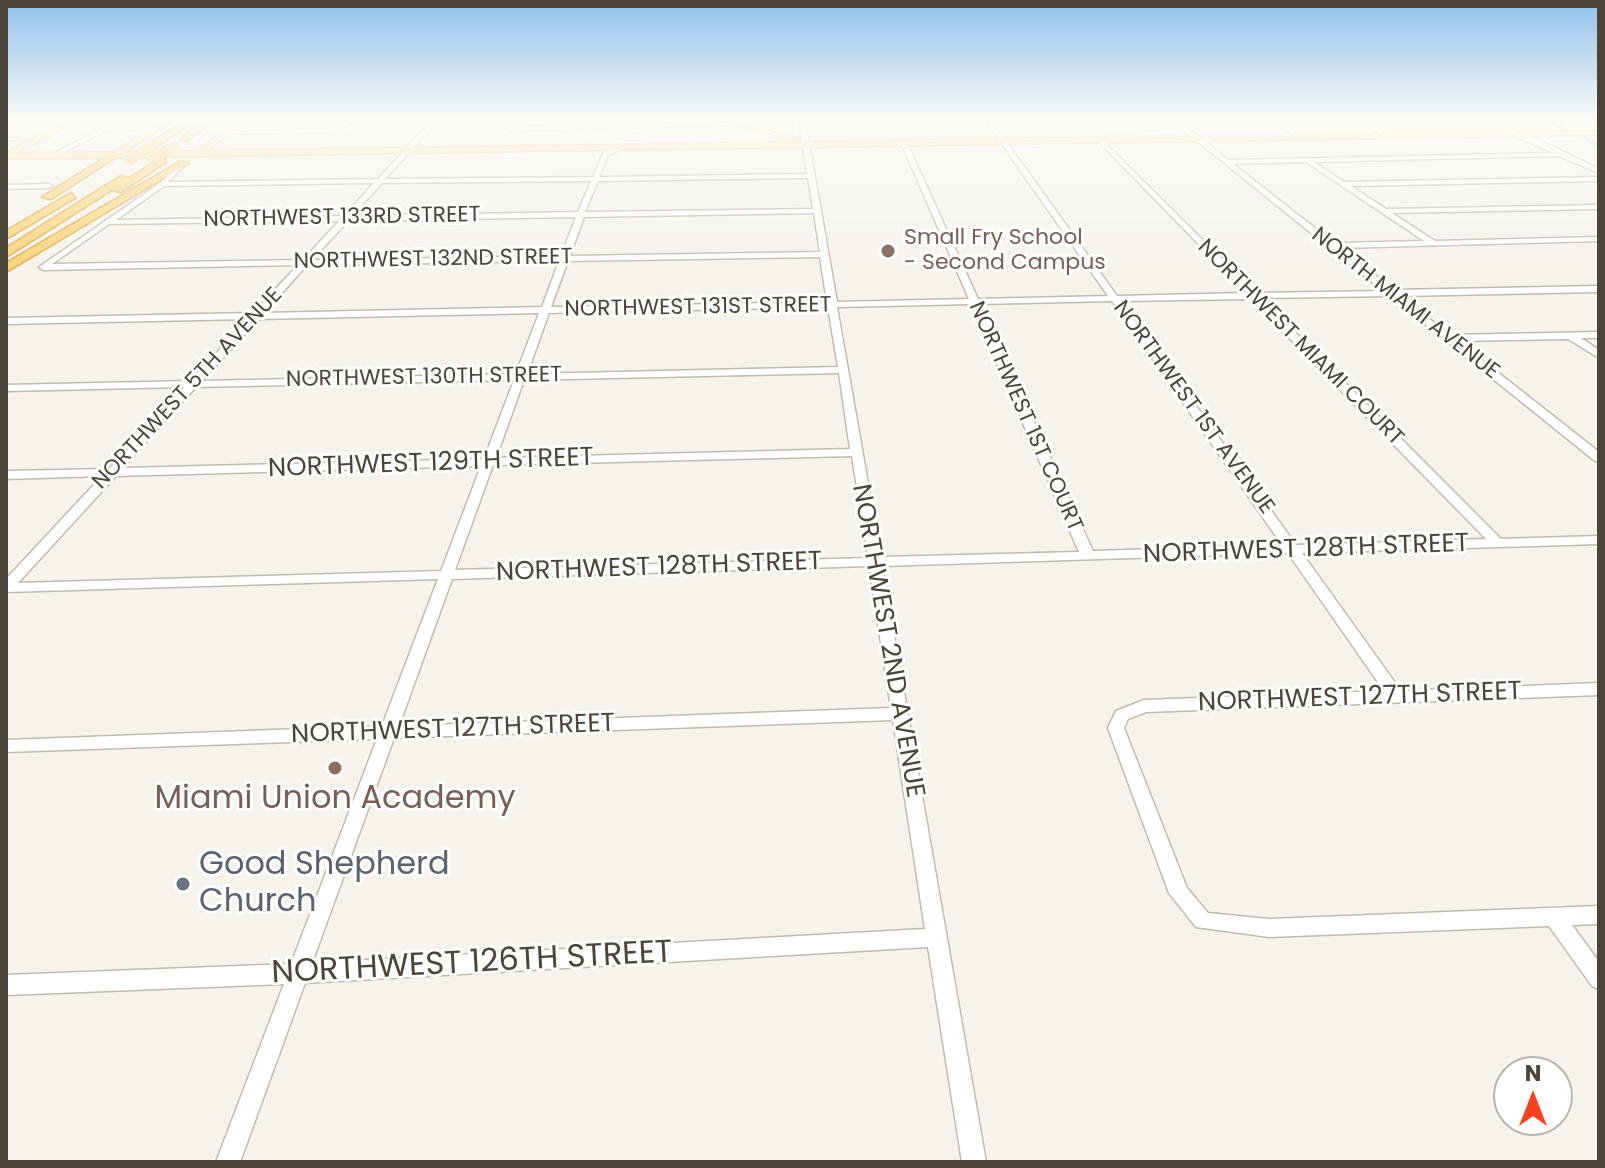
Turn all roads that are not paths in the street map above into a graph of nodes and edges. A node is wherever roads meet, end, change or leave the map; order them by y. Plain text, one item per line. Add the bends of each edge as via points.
1 (83, 175) edge
2 (110, 175) edge
3 (112, 175) edge
4 (137, 175) edge
5 (164, 175) edge
6 (172, 175) edge
7 (386, 175) edge
8 (598, 175) edge
9 (918, 175) edge
10 (1026, 175) edge
11 (1134, 175) edge
12 (1242, 175) edge
13 (1329, 175) edge
14 (810, 176) joint
15 (596, 179) junction
16 (1599, 179) edge
17 (379, 182) junction
18 (162, 184) junction
19 (1344, 184) junction
20 (49, 186) dead end
21 (6, 187) edge
22 (1599, 207) edge
23 (817, 211) junction
24 (1385, 211) junction
25 (581, 214) junction
26 (345, 218) junction
27 (106, 222) junction
28 (6, 224) edge
29 (6, 236) edge
30 (1599, 239) edge
31 (6, 244) edge
32 (1435, 244) junction
33 (1331, 246) junction
34 (823, 254) junction
35 (566, 258) junction
36 (8, 262) edge
37 (305, 262) junction
38 (1599, 289) edge
39 (1391, 293) junction
40 (1254, 296) junction
41 (1114, 299) junction
42 (973, 302) junction
43 (832, 305) junction
44 (546, 311) junction
45 (255, 316) junction
46 (6, 321) edge
47 (1599, 335) edge
48 (1571, 336) junction
49 (1448, 338) junction
50 (1599, 355) edge
51 (842, 370) junction
52 (520, 376) junction
53 (192, 383) junction
54 (6, 388) edge
55 (856, 452) junction
56 (1599, 458) edge
57 (488, 463) junction
58 (111, 472) junction
59 (6, 475) edge
60 (1599, 540) edge
61 (1498, 544) junction
62 (1296, 551) junction
63 (1088, 556) junction
64 (875, 562) junction
65 (449, 573) junction
66 (6, 588) edge
67 (1599, 689) edge
68 (1396, 696) junction
69 (900, 714) junction
70 (387, 732) junction
71 (6, 746) edge
72 (1599, 915) edge
73 (1554, 916) junction
74 (938, 937) junction
75 (297, 974) junction
76 (1599, 979) edge
77 (6, 985) edge
78 (228, 1162) edge
79 (974, 1162) edge

1 - 28 highway
2 - 29 highway
3 - 31 highway
4 - 36 highway, bridge
5 - 36 highway
6 - 18 street
7 - 17 street, NORTHWEST 5TH AVENUE
8 - 15 street
9 - 42 street, NORTHWEST 1ST COURT
10 - 41 street, NORTHWEST 1ST AVENUE
11 - 40 street, NORTHWEST MIAMI COURT
12 - 33 street, NORTH MIAMI AVENUE
13 - 19 street
14 - 15 street
14 - 23 street, NORTHWEST 2ND AVENUE
15 - 17 street
15 - 25 street
16 - 19 street
17 - 18 street
17 - 26 street, NORTHWEST 5TH AVENUE
18 - 27 street
19 - 24 street
20 - 21 street
22 - 24 street
23 - 25 street, NORTHWEST 133RD STREET
23 - 34 street, NORTHWEST 2ND AVENUE
24 - 32 street
25 - 26 street, NORTHWEST 133RD STREET
25 - 35 street
26 - 27 street, NORTHWEST 133RD STREET
26 - 37 street, NORTHWEST 5TH AVENUE
27 - 37 street, NORTHWEST 132ND STREET via 43,267
30 - 32 street
32 - 33 street
33 - 39 street, NORTH MIAMI AVENUE
34 - 35 street, NORTHWEST 132ND STREET
34 - 43 street, NORTHWEST 2ND AVENUE
35 - 37 street, NORTHWEST 132ND STREET
35 - 44 street
37 - 45 street, NORTHWEST 5TH AVENUE
38 - 39 street, NORTHWEST 131ST STREET
39 - 40 street, NORTHWEST 131ST STREET
39 - 49 street, NORTH MIAMI AVENUE
40 - 41 street, NORTHWEST 131ST STREET
40 - 61 street, NORTHWEST MIAMI COURT
41 - 42 street, NORTHWEST 131ST STREET
41 - 62 street, NORTHWEST 1ST AVENUE
42 - 43 street, NORTHWEST 131ST STREET
42 - 63 street, NORTHWEST 1ST COURT
43 - 44 street, NORTHWEST 131ST STREET
43 - 51 street, NORTHWEST 2ND AVENUE
44 - 45 street, NORTHWEST 131ST STREET
44 - 52 street
45 - 46 street, NORTHWEST 131ST STREET
45 - 53 street, NORTHWEST 5TH AVENUE
47 - 48 street
48 - 49 street
48 - 50 street
49 - 56 street, NORTH MIAMI AVENUE
51 - 52 street, NORTHWEST 130TH STREET
51 - 55 street, NORTHWEST 2ND AVENUE
52 - 53 street, NORTHWEST 130TH STREET
52 - 57 street
53 - 54 street, NORTHWEST 130TH STREET
53 - 58 street, NORTHWEST 5TH AVENUE
55 - 57 street, NORTHWEST 129TH STREET
55 - 64 street, NORTHWEST 2ND AVENUE
57 - 58 street, NORTHWEST 129TH STREET
57 - 65 street
58 - 59 street, NORTHWEST 129TH STREET
58 - 66 street, NORTHWEST 5TH AVENUE
60 - 61 street, NORTHWEST 128TH STREET
61 - 62 street, NORTHWEST 128TH STREET
62 - 63 street, NORTHWEST 128TH STREET
62 - 68 street, NORTHWEST 1ST AVENUE
63 - 64 street, NORTHWEST 128TH STREET
64 - 65 street, NORTHWEST 128TH STREET
64 - 69 street, NORTHWEST 2ND AVENUE
65 - 66 street, NORTHWEST 128TH STREET
65 - 70 street
67 - 68 street, NORTHWEST 127TH STREET
68 - 73 street, NORTHWEST 127TH STREET via 1144,706 1122,715 1116,728 1179,893 1203,921 1269,928
69 - 70 street, NORTHWEST 127TH STREET
69 - 74 street, NORTHWEST 2ND AVENUE
70 - 71 street, NORTHWEST 127TH STREET
70 - 75 street
72 - 73 street
73 - 76 street
74 - 75 street, NORTHWEST 126TH STREET
74 - 79 street, NORTHWEST 2ND AVENUE
75 - 77 street, NORTHWEST 126TH STREET
75 - 78 street

